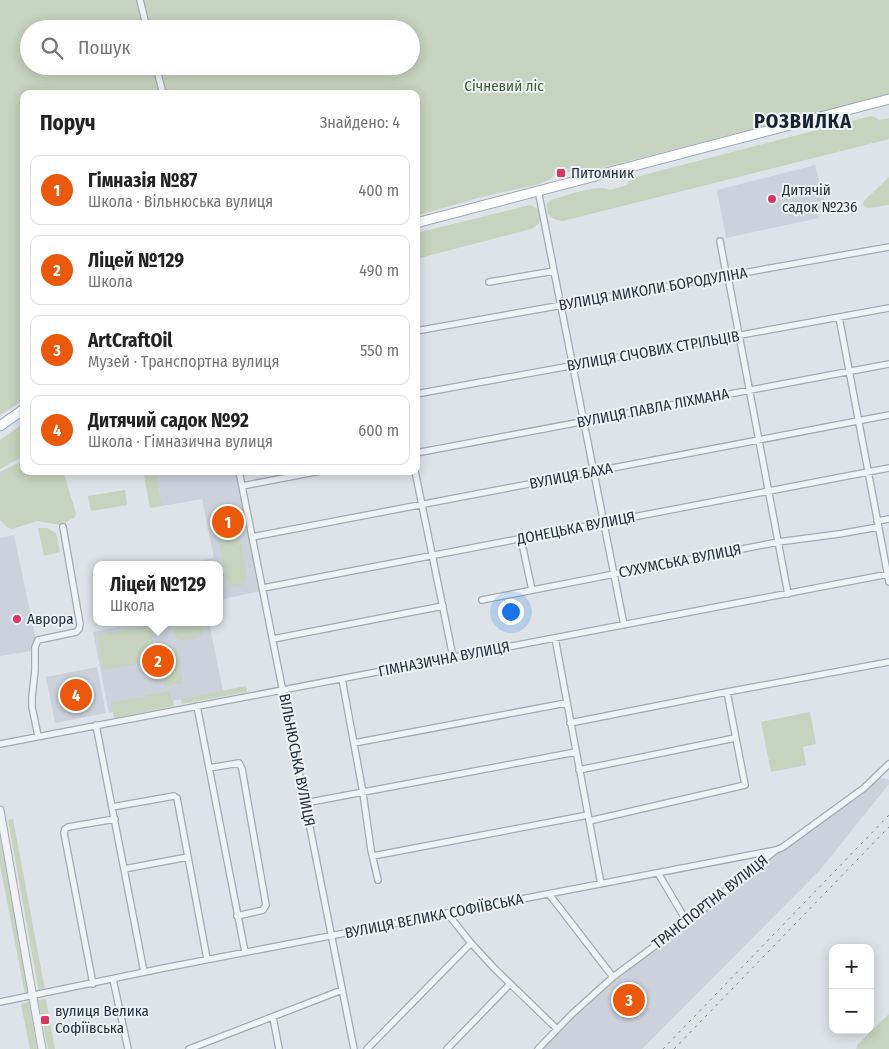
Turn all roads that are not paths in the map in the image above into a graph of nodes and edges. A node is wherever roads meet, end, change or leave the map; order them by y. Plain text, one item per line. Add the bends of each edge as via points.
1 (140, 0) edge
2 (145, 20) edge
3 (158, 75) edge
4 (161, 90) edge
5 (889, 99) edge
6 (538, 190) junction
7 (420, 222) edge
8 (720, 241) dead end
9 (889, 246) edge
10 (554, 271) junction
11 (727, 276) junction
12 (489, 282) dead end
13 (561, 305) junction
14 (889, 308) edge
15 (839, 317) junction
16 (420, 330) edge
17 (739, 336) junction
18 (889, 364) edge
19 (573, 366) junction
20 (849, 371) junction
21 (749, 390) junction
22 (420, 393) edge
23 (20, 411) edge
24 (889, 415) edge
25 (858, 421) junction
26 (584, 422) junction
27 (0, 426) edge
28 (759, 440) junction
29 (420, 452) edge
30 (889, 468) edge
31 (594, 471) junction
32 (869, 472) junction
33 (240, 475) edge
34 (299, 475) edge
35 (416, 475) edge
36 (242, 486) junction
37 (768, 491) junction
38 (422, 504) junction
39 (889, 519) edge
40 (604, 523) junction
41 (878, 524) junction
42 (62, 527) dead end
43 (252, 537) junction
44 (521, 538) junction
45 (778, 542) junction
46 (432, 556) junction
47 (614, 574) junction
48 (888, 574) edge
49 (889, 582) edge
50 (263, 588) junction
51 (532, 590) junction
52 (788, 594) junction
53 (482, 600) dead end
54 (443, 606) junction
55 (624, 625) junction
56 (555, 638) junction
57 (273, 639) junction
58 (453, 657) junction
59 (889, 662) edge
60 (342, 678) junction
61 (283, 690) junction
62 (727, 692) junction
63 (566, 703) junction
64 (197, 706) junction
65 (570, 723) junction
66 (96, 725) junction
67 (38, 736) junction
68 (735, 738) junction
69 (354, 743) junction
70 (0, 744) edge
71 (576, 752) junction
72 (889, 764) edge
73 (209, 768) junction
74 (579, 770) junction
75 (363, 792) junction
76 (305, 803) junction
77 (112, 806) junction
78 (0, 810) edge
79 (115, 818) junction
80 (588, 818) junction
81 (776, 850) junction
82 (373, 856) junction
83 (188, 857) junction
84 (124, 869) junction
85 (658, 873) junction
86 (378, 880) dead end
87 (601, 884) junction
88 (548, 894) junction
89 (447, 913) junction
90 (237, 916) junction
91 (687, 922) junction
92 (332, 936) junction
93 (471, 943) junction
94 (245, 952) junction
95 (208, 960) junction
96 (144, 972) junction
97 (613, 978) junction
98 (113, 979) junction
99 (93, 984) junction
100 (510, 984) junction
101 (342, 990) junction
102 (33, 996) junction
103 (0, 1002) edge
104 (273, 1017) junction
105 (557, 1029) junction
106 (42, 1049) edge
107 (128, 1049) edge
108 (189, 1049) edge
109 (278, 1049) edge
110 (354, 1049) edge
111 (367, 1049) edge
112 (447, 1049) edge
113 (538, 1049) edge

1 - 2 street
3 - 4 street
5 - 6 main road
6 - 7 main road
6 - 10 street
8 - 11 street
9 - 11 street, ВУЛИЦЯ МИКОЛИ БОРОДУЛІНА
10 - 12 street
10 - 13 street
11 - 13 street, ВУЛИЦЯ МИКОЛИ БОРОДУЛІНА
11 - 17 street
13 - 16 street, ВУЛИЦЯ МИКОЛИ БОРОДУЛІНА
13 - 19 street
14 - 15 street, ВУЛИЦЯ СІЧОВИХ СТРІЛЬЦІВ
15 - 17 street, ВУЛИЦЯ СІЧОВИХ СТРІЛЬЦІВ
15 - 20 street
17 - 19 street, ВУЛИЦЯ СІЧОВИХ СТРІЛЬЦІВ
17 - 21 street
18 - 20 street, ВУЛИЦЯ ПАВЛА ЛІХМАНА
19 - 22 street, ВУЛИЦЯ СІЧОВИХ СТРІЛЬЦІВ
19 - 26 street
20 - 21 street, ВУЛИЦЯ ПАВЛА ЛІХМАНА
20 - 25 street
21 - 26 street, ВУЛИЦЯ ПАВЛА ЛІХМАНА
21 - 28 street
23 - 27 main road
24 - 25 street, ВУЛИЦЯ БАХА
25 - 28 street, ВУЛИЦЯ БАХА
25 - 32 street
26 - 29 street, ВУЛИЦЯ ПАВЛА ЛІХМАНА
26 - 31 street
28 - 31 street, ВУЛИЦЯ БАХА
28 - 37 street
30 - 32 street, ДОНЕЦЬКА ВУЛИЦЯ
31 - 38 street, ВУЛИЦЯ БАХА
31 - 40 street
32 - 37 street, ДОНЕЦЬКА ВУЛИЦЯ
32 - 41 street
33 - 36 street, ВІЛЬНЮСЬКА ВУЛИЦЯ
34 - 36 street
35 - 38 street
36 - 43 street, ВІЛЬНЮСЬКА ВУЛИЦЯ
37 - 40 street, ДОНЕЦЬКА ВУЛИЦЯ
37 - 45 street
38 - 43 street, ВУЛИЦЯ БАХА
38 - 46 street
39 - 41 street, СУХУМСЬКА ВУЛИЦЯ
40 - 44 street, ДОНЕЦЬКА ВУЛИЦЯ
40 - 47 street
41 - 45 street, СУХУМСЬКА ВУЛИЦЯ via 839,534
41 - 48 street
42 - 67 street via 80,624 76,632 38,640 35,647 32,707
43 - 50 street, ВІЛЬНЮСЬКА ВУЛИЦЯ
44 - 46 street, ДОНЕЦЬКА ВУЛИЦЯ
44 - 51 street
45 - 47 street, СУХУМСЬКА ВУЛИЦЯ
45 - 52 street
46 - 50 street, ДОНЕЦЬКА ВУЛИЦЯ
46 - 54 street
47 - 51 street, СУХУМСЬКА ВУЛИЦЯ
47 - 55 street
48 - 49 street
48 - 52 street, ГІМНАЗИЧНА ВУЛИЦЯ
50 - 57 street, ВІЛЬНЮСЬКА ВУЛИЦЯ
51 - 53 street, СУХУМСЬКА ВУЛИЦЯ
52 - 55 street, ГІМНАЗИЧНА ВУЛИЦЯ
54 - 57 street
54 - 58 street
55 - 56 street, ГІМНАЗИЧНА ВУЛИЦЯ
56 - 58 street, ГІМНАЗИЧНА ВУЛИЦЯ
56 - 63 street
57 - 61 street, ВІЛЬНЮСЬКА ВУЛИЦЯ
58 - 60 street, ГІМНАЗИЧНА ВУЛИЦЯ
59 - 62 street
60 - 61 street, ГІМНАЗИЧНА ВУЛИЦЯ
60 - 69 street
61 - 64 street, ГІМНАЗИЧНА ВУЛИЦЯ
61 - 76 street, ВІЛЬНЮСЬКА ВУЛИЦЯ
62 - 65 street
62 - 68 street
63 - 65 street
63 - 69 street
64 - 66 street, ГІМНАЗИЧНА ВУЛИЦЯ
64 - 73 street
65 - 71 street
66 - 67 street, ГІМНАЗИЧНА ВУЛИЦЯ
66 - 77 street
67 - 70 street, ГІМНАЗИЧНА ВУЛИЦЯ
68 - 74 street
68 - 80 street via 745,785
69 - 75 street
71 - 74 street
71 - 75 street
72 - 81 street, ТРАНСПОРТНА ВУЛИЦЯ via 856,794
73 - 90 street
73 - 90 street via 239,763 242,768 266,905 264,910
74 - 80 street
75 - 76 street
75 - 82 street
76 - 92 street, ВІЛЬНЮСЬКА ВУЛИЦЯ
77 - 79 street
77 - 83 street via 176,796
78 - 102 street
79 - 84 street
79 - 99 street via 68,827 64,833
80 - 82 street
80 - 87 street
81 - 85 street, ВУЛИЦЯ ВЕЛИКА СОФІЇВСЬКА
81 - 91 street, ТРАНСПОРТНА ВУЛИЦЯ
82 - 86 street
83 - 84 street
83 - 95 street
84 - 96 street
85 - 87 street, ВУЛИЦЯ ВЕЛИКА СОФІЇВСЬКА
85 - 91 street
87 - 88 street, ВУЛИЦЯ ВЕЛИКА СОФІЇВСЬКА
88 - 89 street, ВУЛИЦЯ ВЕЛИКА СОФІЇВСЬКА
88 - 97 street
89 - 92 street, ВУЛИЦЯ ВЕЛИКА СОФІЇВСЬКА
89 - 93 street
90 - 94 street
91 - 97 street, ТРАНСПОРТНА ВУЛИЦЯ
92 - 94 street, ВУЛИЦЯ ВЕЛИКА СОФІЇВСЬКА
92 - 101 street, ВІЛЬНЮСЬКА ВУЛИЦЯ
93 - 100 street
93 - 111 street
94 - 95 street, ВУЛИЦЯ ВЕЛИКА СОФІЇВСЬКА
95 - 96 street, ВУЛИЦЯ ВЕЛИКА СОФІЇВСЬКА
96 - 98 street, ВУЛИЦЯ ВЕЛИКА СОФІЇВСЬКА
97 - 105 street, ТРАНСПОРТНА ВУЛИЦЯ
98 - 99 street, ВУЛИЦЯ ВЕЛИКА СОФІЇВСЬКА
98 - 107 street
99 - 102 street, ВУЛИЦЯ ВЕЛИКА СОФІЇВСЬКА
100 - 105 street
100 - 112 street
101 - 104 street
101 - 110 street, ВІЛЬНЮСЬКА ВУЛИЦЯ
102 - 103 street, ВУЛИЦЯ ВЕЛИКА СОФІЇВСЬКА
102 - 106 street
104 - 108 street
104 - 109 street
105 - 113 street, ТРАНСПОРТНА ВУЛИЦЯ

